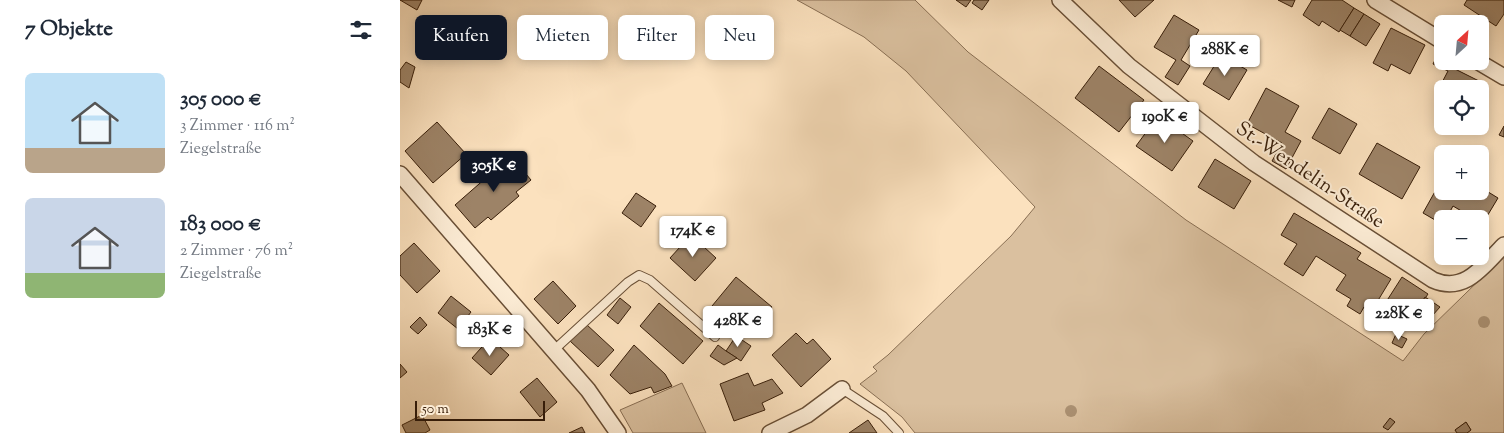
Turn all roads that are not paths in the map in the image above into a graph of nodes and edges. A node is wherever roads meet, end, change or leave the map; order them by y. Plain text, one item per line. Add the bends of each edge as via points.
1 (1060, 0) edge
2 (1375, 0) edge
3 (1434, 36) edge
4 (1489, 68) edge
5 (1504, 77) edge
6 (400, 174) edge
7 (1504, 245) edge
8 (715, 338) dead end
9 (553, 350) junction
10 (842, 389) joint
11 (618, 433) edge
12 (770, 433) edge
13 (899, 433) edge

1 - 7 street, St.-Wendelin-Straße via 1129,66 1254,162 1432,280 1458,284 1476,273
2 - 3 street
4 - 5 street
6 - 9 street
8 - 9 lane via 650,280 639,275
9 - 11 street
10 - 12 street via 807,416
10 - 13 lane via 883,416

